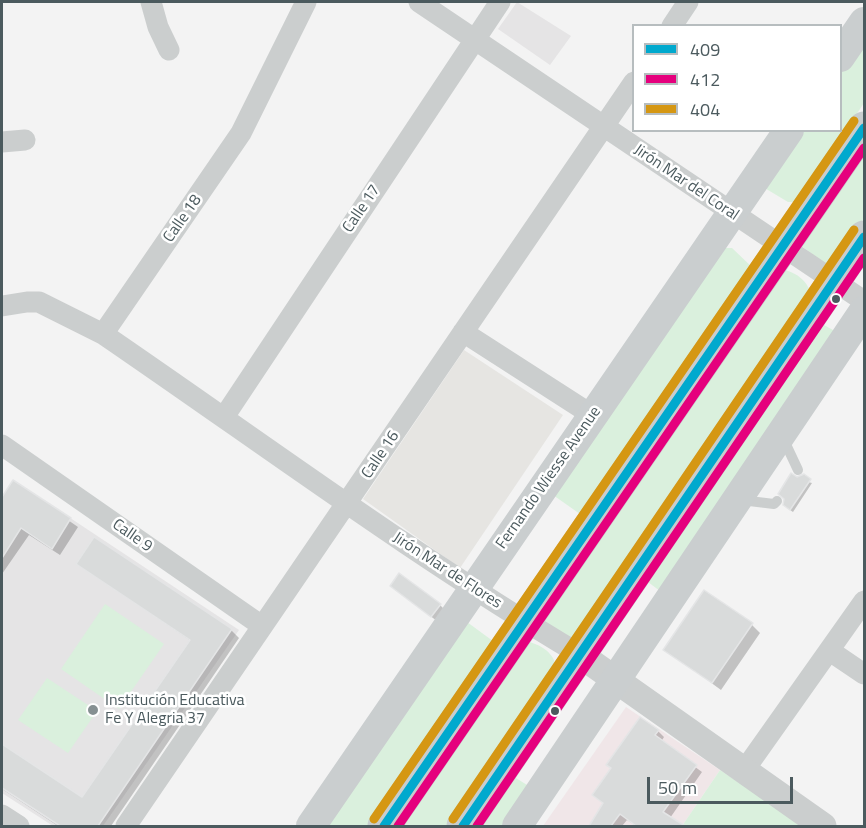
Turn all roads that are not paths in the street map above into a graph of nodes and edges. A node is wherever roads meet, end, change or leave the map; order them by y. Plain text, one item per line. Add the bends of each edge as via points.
1 (151, 2) edge
2 (306, 2) edge
3 (419, 2) edge
4 (501, 2) edge
5 (688, 2) edge
6 (864, 22) edge
7 (673, 24) edge
8 (475, 38) junction
9 (169, 50) dead end
10 (842, 54) edge
11 (632, 84) edge
12 (603, 128) junction
13 (864, 128) edge
14 (788, 132) edge
15 (25, 140) dead end
16 (2, 142) edge
17 (732, 214) junction
18 (864, 237) edge
19 (783, 247) junction
20 (834, 281) junction
21 (864, 301) edge
22 (2, 306) edge
23 (864, 311) edge
24 (463, 332) junction
25 (103, 334) junction
26 (592, 415) junction
27 (224, 417) junction
28 (782, 435) junction
29 (5, 454) edge
30 (798, 470) dead end
31 (738, 500) junction
32 (777, 501) dead end
33 (347, 506) junction
34 (472, 589) junction
35 (864, 601) edge
36 (524, 622) junction
37 (262, 626) junction
38 (830, 651) junction
39 (579, 654) junction
40 (864, 674) edge
41 (617, 680) junction
42 (743, 772) junction
43 (2, 815) edge
44 (19, 826) edge
45 (126, 826) edge
46 (311, 826) edge
47 (384, 826) edge
48 (463, 826) edge
49 (517, 826) edge
50 (823, 826) edge

1 - 9 street
2 - 25 street, Calle 18 via 241,133
3 - 8 street, Jirón Mar del Coral
4 - 8 street, Calle 17
5 - 7 street
6 - 10 main road
8 - 12 street, Jirón Mar del Coral
8 - 27 street, Calle 17
11 - 12 street, Calle 16
12 - 17 street, Jirón Mar del Coral
12 - 24 street, Calle 16
13 - 19 main road
14 - 17 main road, Fernando Wiesse Avenue
15 - 16 street
17 - 19 street, Jirón Mar del Coral
17 - 26 main road, Fernando Wiesse Avenue
18 - 20 main road
19 - 20 street, Jirón Mar del Coral
19 - 36 main road
20 - 21 street, Jirón Mar del Coral
20 - 39 main road
22 - 25 street via 39,302
23 - 28 main road
24 - 26 street
24 - 33 street, Calle 16
25 - 27 street, Jirón Mar de Flores
26 - 34 main road, Fernando Wiesse Avenue
27 - 33 street, Jirón Mar de Flores
28 - 30 lane
28 - 31 main road
29 - 37 street, Calle 9
31 - 32 lane via 774,504
31 - 41 main road
33 - 34 street, Jirón Mar de Flores
33 - 37 street, Calle 16
34 - 36 street, Jirón Mar de Flores
34 - 46 main road, Fernando Wiesse Avenue
35 - 38 street
36 - 39 street, Jirón Mar de Flores
36 - 47 main road
37 - 45 street, Calle 16
38 - 40 street
38 - 42 street
39 - 41 street, Jirón Mar de Flores
39 - 48 main road
41 - 42 street, Jirón Mar de Flores
41 - 49 main road
42 - 50 street, Jirón Mar de Flores
43 - 44 street

